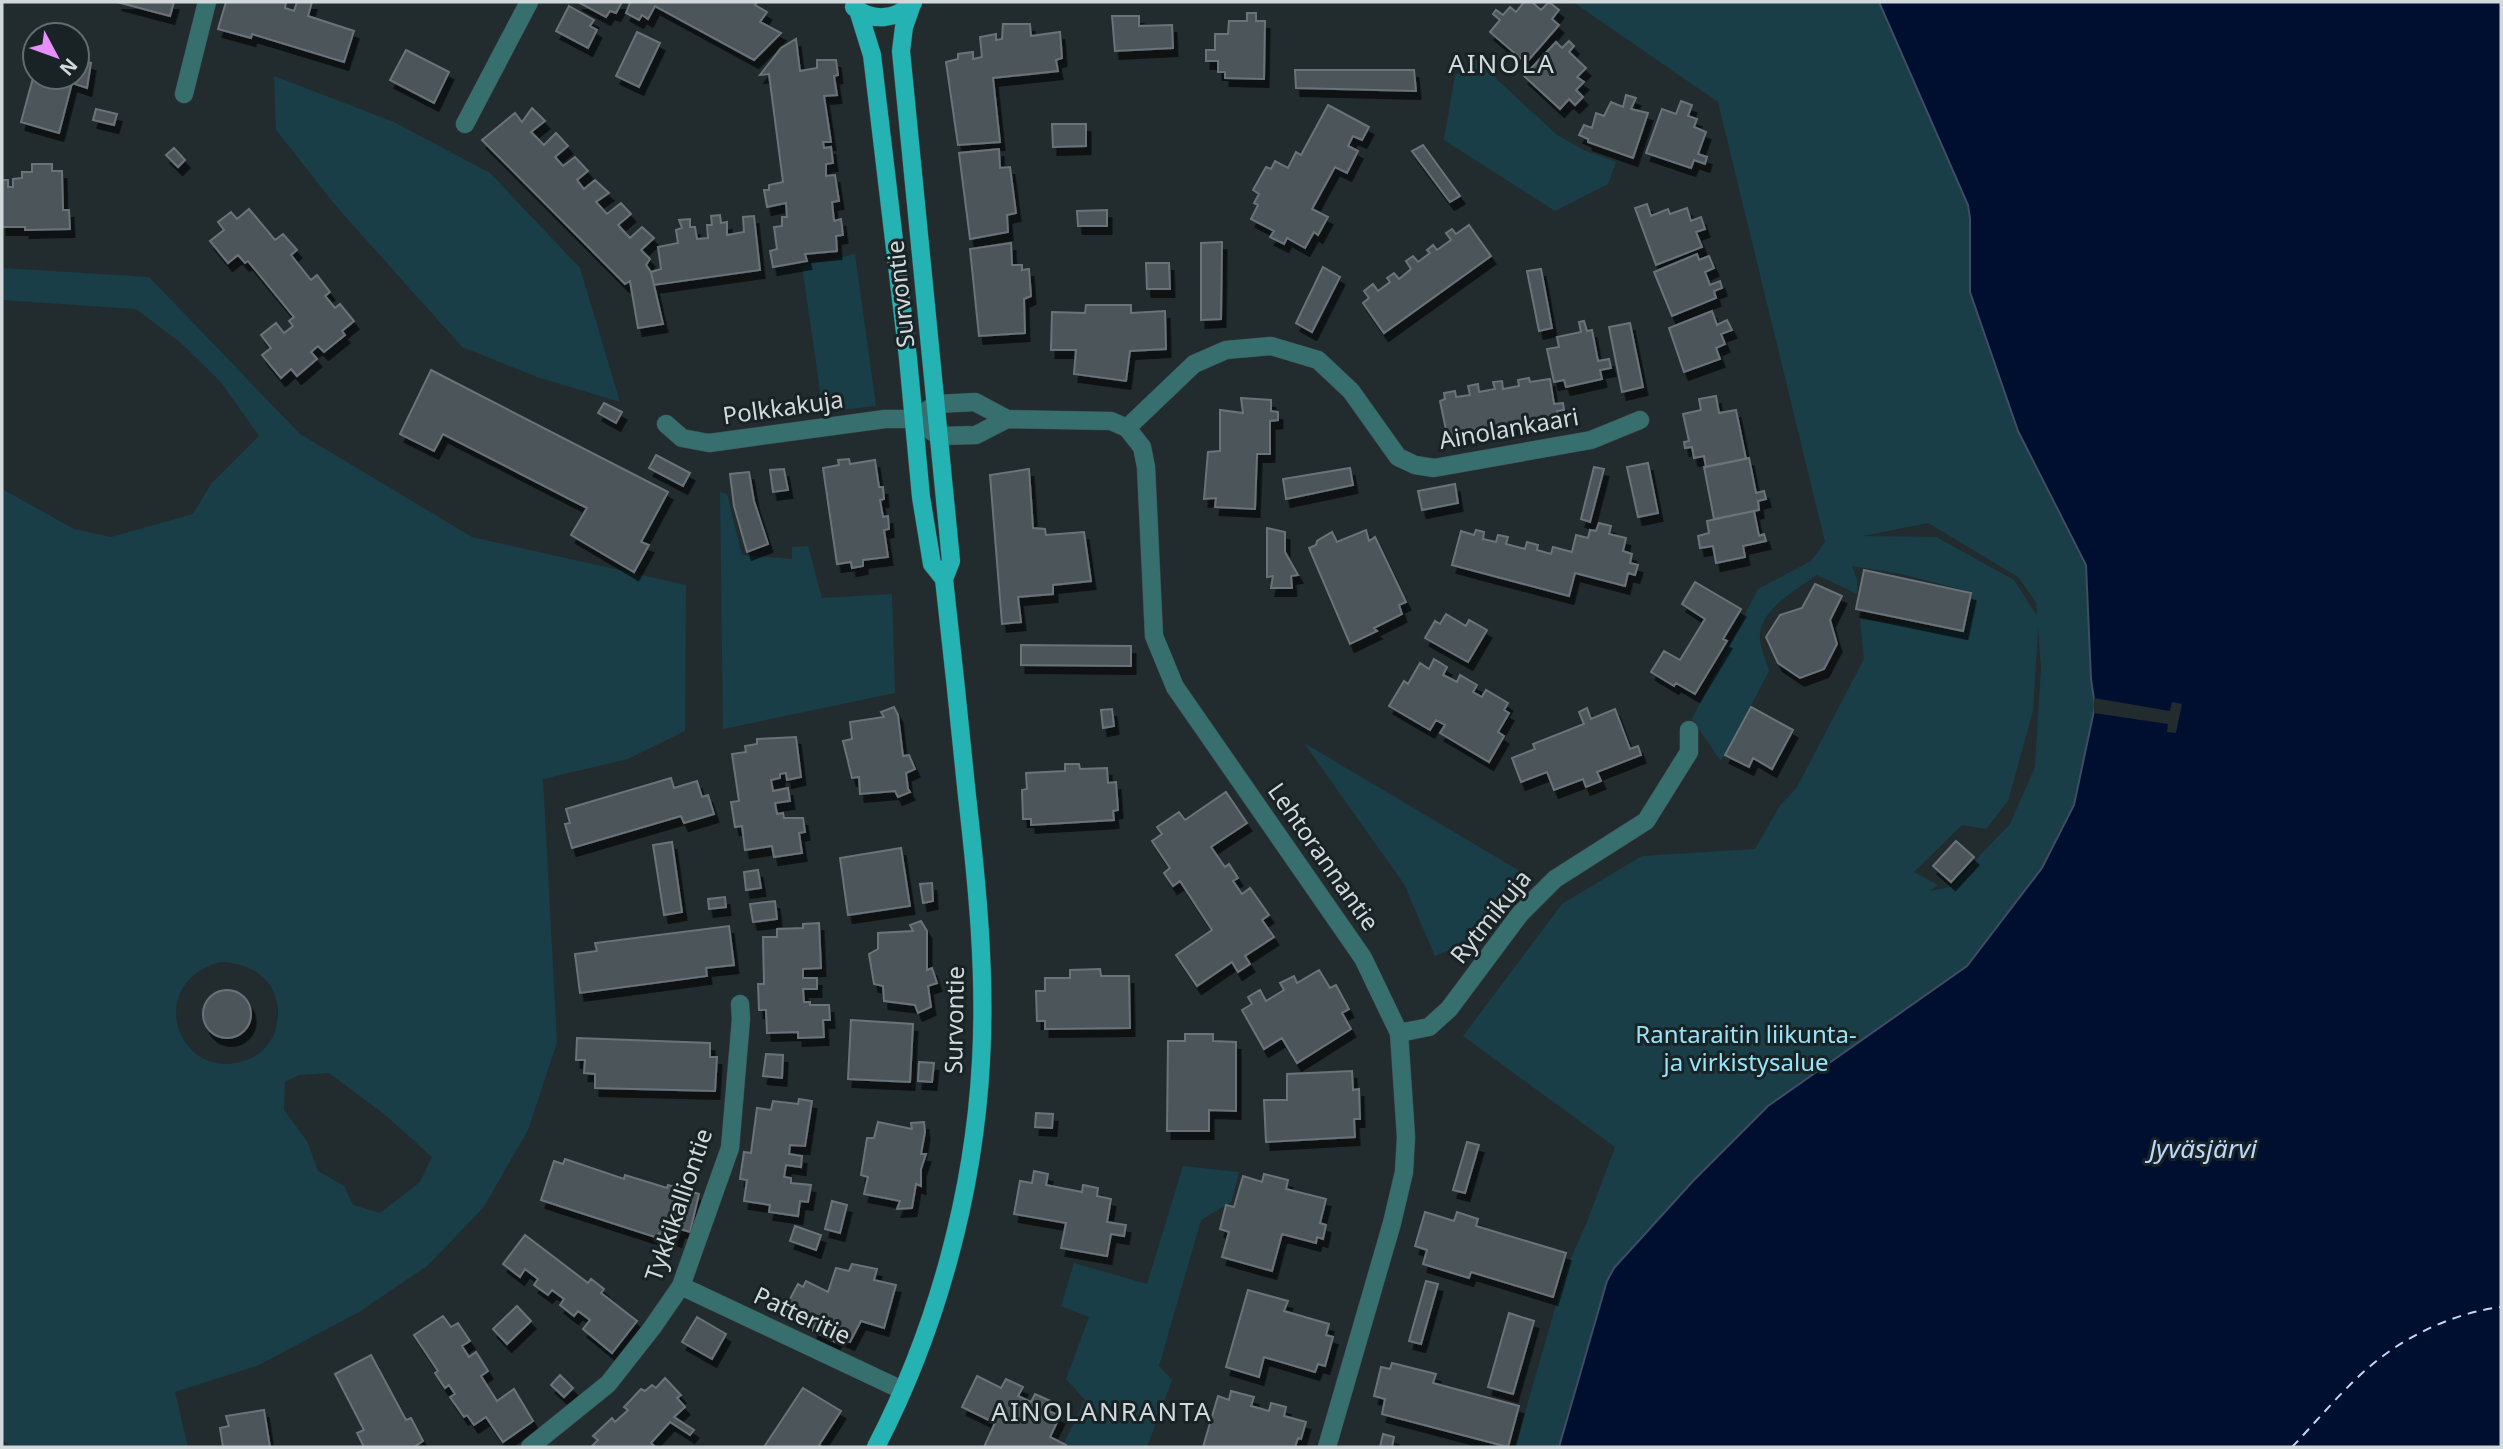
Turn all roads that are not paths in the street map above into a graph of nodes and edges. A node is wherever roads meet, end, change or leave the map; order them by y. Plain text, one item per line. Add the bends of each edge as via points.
1 (207, 2) edge
2 (528, 2) edge
3 (913, 3) edge
4 (851, 4) edge
5 (184, 94) dead end
6 (465, 124) dead end
7 (937, 404) junction
8 (913, 419) junction
9 (1007, 419) junction
10 (1640, 420) dead end
11 (666, 424) dead end
12 (1127, 428) junction
13 (939, 436) junction
14 (944, 579) junction
15 (1689, 730) dead end
16 (740, 1004) dead end
17 (1399, 1033) junction
18 (681, 1286) junction
19 (902, 1390) junction
20 (530, 1447) edge
21 (876, 1447) edge
22 (1327, 1447) edge

1 - 5 street
2 - 6 street
3 - 4 main road via 892,17 869,16
3 - 7 main road, Survontie via 901,51
4 - 8 main road, Survontie via 872,55
7 - 8 street
7 - 9 street via 975,402
7 - 13 main road, Survontie
8 - 11 street, Polkkakuja via 709,443 682,438
8 - 13 street
8 - 14 main road, Survontie via 932,564
9 - 12 street via 1111,421
9 - 13 street via 976,435
10 - 12 street, Ainolankaari via 1591,440 1434,468 1415,465 1398,457 1351,391 1318,359 1271,346 1226,350 1194,364
12 - 17 street, Lehtorannantie via 1142,447 1146,467 1154,636 1175,687 1363,958
13 - 14 main road, Survontie via 951,561
14 - 19 main road, Survontie via 981,944 981,1060 973,1145 960,1213 922,1341
15 - 17 street, Rytmikuja via 1689,752 1646,821 1555,879 1520,914 1449,1009 1429,1027
16 - 18 street, Tykkikalliontie via 730,1147
17 - 22 street, Lehtorannantie via 1404,1172
18 - 19 street, Patteritie
18 - 20 street, Tykkikalliontie via 608,1384
19 - 21 main road, Survontie

